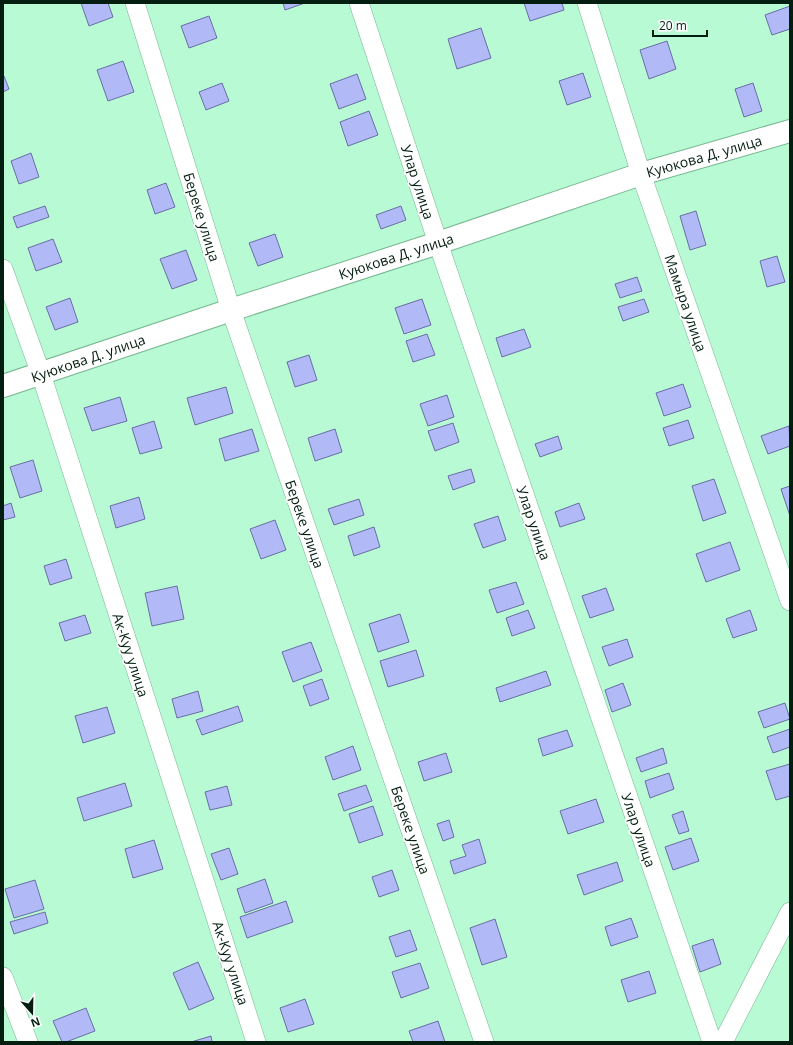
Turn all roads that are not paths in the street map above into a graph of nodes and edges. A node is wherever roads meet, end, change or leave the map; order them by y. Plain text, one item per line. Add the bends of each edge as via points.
1 (135, 3) edge
2 (359, 3) edge
3 (586, 3) edge
4 (790, 130) edge
5 (641, 174) junction
6 (438, 243) junction
7 (3, 269) edge
8 (231, 310) junction
9 (41, 374) junction
10 (3, 386) edge
11 (790, 601) edge
12 (790, 912) edge
13 (3, 977) edge
14 (28, 1042) edge
15 (256, 1042) edge
16 (484, 1042) edge
17 (712, 1042) edge
18 (722, 1042) edge

1 - 8 street, Береке улица
2 - 6 street, Улар улица
3 - 5 street, Мамыра улица
4 - 5 street, Куюкова Д. улица
5 - 6 street, Куюкова Д. улица
5 - 11 street, Мамыра улица
6 - 8 street, Куюкова Д. улица
6 - 17 street, Улар улица
7 - 9 street, Ак-Куу улица
8 - 9 street, Куюкова Д. улица
8 - 16 street, Береке улица
9 - 10 street, Куюкова Д. улица
9 - 15 street, Ак-Куу улица
12 - 18 street
13 - 14 street

